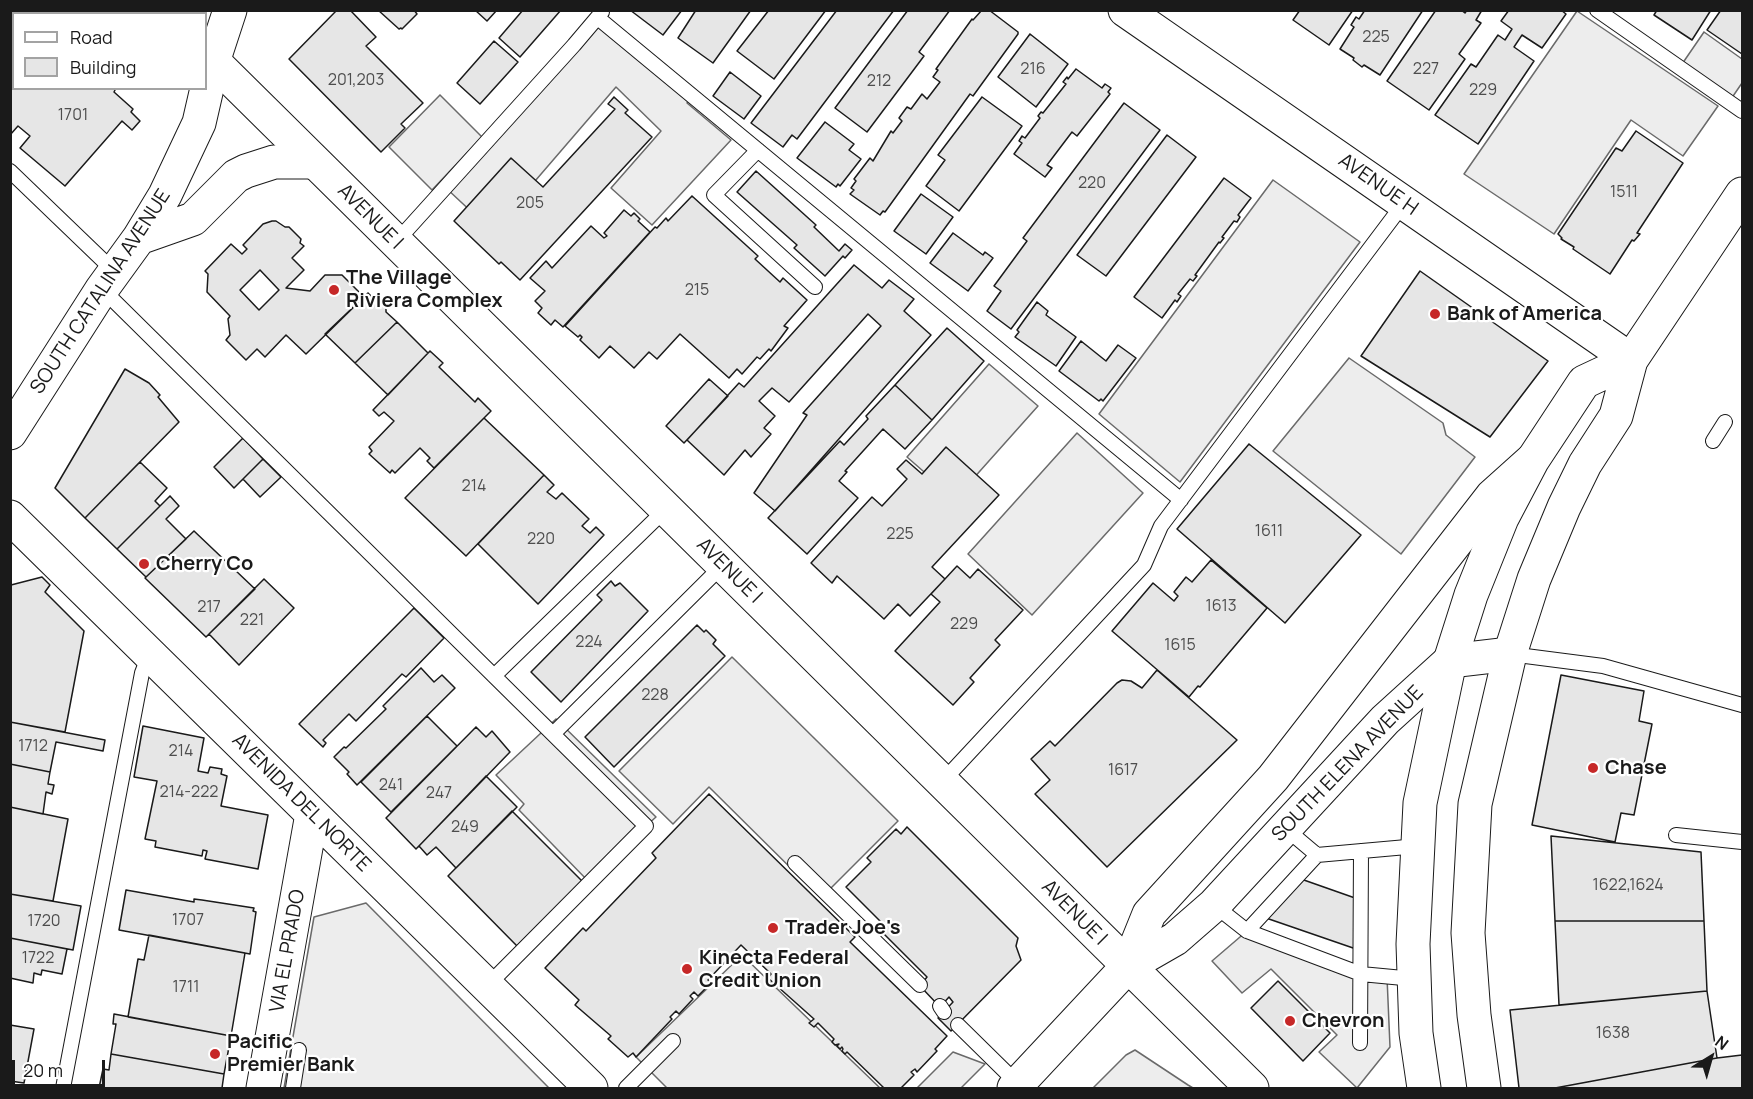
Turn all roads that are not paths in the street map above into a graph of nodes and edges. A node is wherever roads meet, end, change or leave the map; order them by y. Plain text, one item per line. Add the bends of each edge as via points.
1 (230, 10) edge
2 (1125, 10) edge
3 (1597, 10) edge
4 (600, 14) edge
5 (209, 58) edge
6 (204, 90) edge
7 (1743, 111) edge
8 (758, 150) junction
9 (314, 162) junction
10 (10, 171) edge
11 (1743, 194) edge
12 (1404, 203) junction
13 (139, 238) junction
14 (396, 242) junction
15 (109, 281) junction
16 (815, 287) dead end
17 (1631, 360) junction
18 (1725, 422) dead end
19 (10, 434) edge
20 (1713, 441) dead end
21 (1532, 461) junction
22 (1181, 500) junction
23 (666, 509) junction
24 (10, 517) edge
25 (723, 565) junction
26 (149, 653) junction
27 (1510, 654) junction
28 (1450, 661) junction
29 (494, 676) junction
30 (1743, 705) edge
31 (553, 734) junction
32 (942, 782) junction
33 (312, 814) junction
34 (1284, 828) junction
35 (1676, 835) dead end
36 (1743, 842) edge
37 (1418, 846) junction
38 (1361, 851) junction
39 (1317, 855) junction
40 (795, 863) dead end
41 (1214, 905) junction
42 (1247, 931) junction
43 (1128, 966) junction
44 (1361, 974) junction
45 (1414, 979) junction
46 (920, 985) dead end
47 (487, 986) junction
48 (958, 1025) dead end
49 (673, 1041) dead end
50 (1360, 1043) dead end
51 (299, 1050) dead end
52 (1016, 1086) edge
53 (63, 1089) edge
54 (263, 1089) edge
55 (293, 1089) edge
56 (591, 1089) edge
57 (626, 1089) edge
58 (1252, 1089) edge
59 (1424, 1089) edge
60 (1484, 1089) edge

1 - 5 main road, SOUTH CATALINA AVENUE
2 - 12 main road, AVENUE H
3 - 7 lane
4 - 8 lane
4 - 14 lane
5 - 9 main road, AVENUE I
6 - 13 main road, SOUTH CATALINA AVENUE via 199,123 165,195
8 - 16 lane via 714,195
8 - 22 lane
9 - 13 main road via 274,162 246,171 236,176 193,219
9 - 14 main road, AVENUE I
10 - 15 lane
11 - 17 main road
12 - 17 main road, AVENUE H
12 - 22 lane
13 - 15 main road, SOUTH CATALINA AVENUE
14 - 23 main road, AVENUE I
15 - 19 main road, SOUTH CATALINA AVENUE
15 - 29 lane
17 - 21 main road via 1584,382
17 - 27 main road via 1616,416 1585,464 1564,507 1533,579
18 - 20 lane
21 - 28 main road via 1498,529
21 - 43 main road, SOUTH ELENA AVENUE via 1492,496 1273,778 1149,914
22 - 32 lane via 1161,526 1144,565
23 - 25 main road, AVENUE I
23 - 29 lane
24 - 26 main road, AVENIDA DEL NORTE
25 - 31 lane
25 - 32 main road, AVENUE I
26 - 33 main road, AVENIDA DEL NORTE
26 - 53 lane
27 - 28 main road
27 - 30 lane via 1603,666
27 - 60 main road via 1475,804 1468,933
28 - 34 main road, SOUTH ELENA AVENUE via 1384,720
28 - 37 main road via 1420,803
29 - 31 lane
31 - 47 lane via 646,826
32 - 43 main road, AVENUE I
33 - 47 main road, AVENIDA DEL NORTE
33 - 54 main road, VIA EL PRADO
34 - 39 lane
34 - 41 main road, SOUTH ELENA AVENUE
35 - 36 lane
37 - 38 lane
37 - 45 main road
38 - 39 lane
38 - 44 lane
39 - 42 lane
40 - 46 lane
41 - 42 lane
41 - 43 main road, SOUTH ELENA AVENUE via 1175,939
42 - 44 lane
43 - 52 main road, SOUTH ELENA AVENUE
43 - 58 main road, AVENUE I
44 - 45 lane
44 - 50 lane
45 - 59 main road
47 - 56 main road, AVENIDA DEL NORTE
48 - 52 lane
49 - 57 lane
51 - 55 lane

